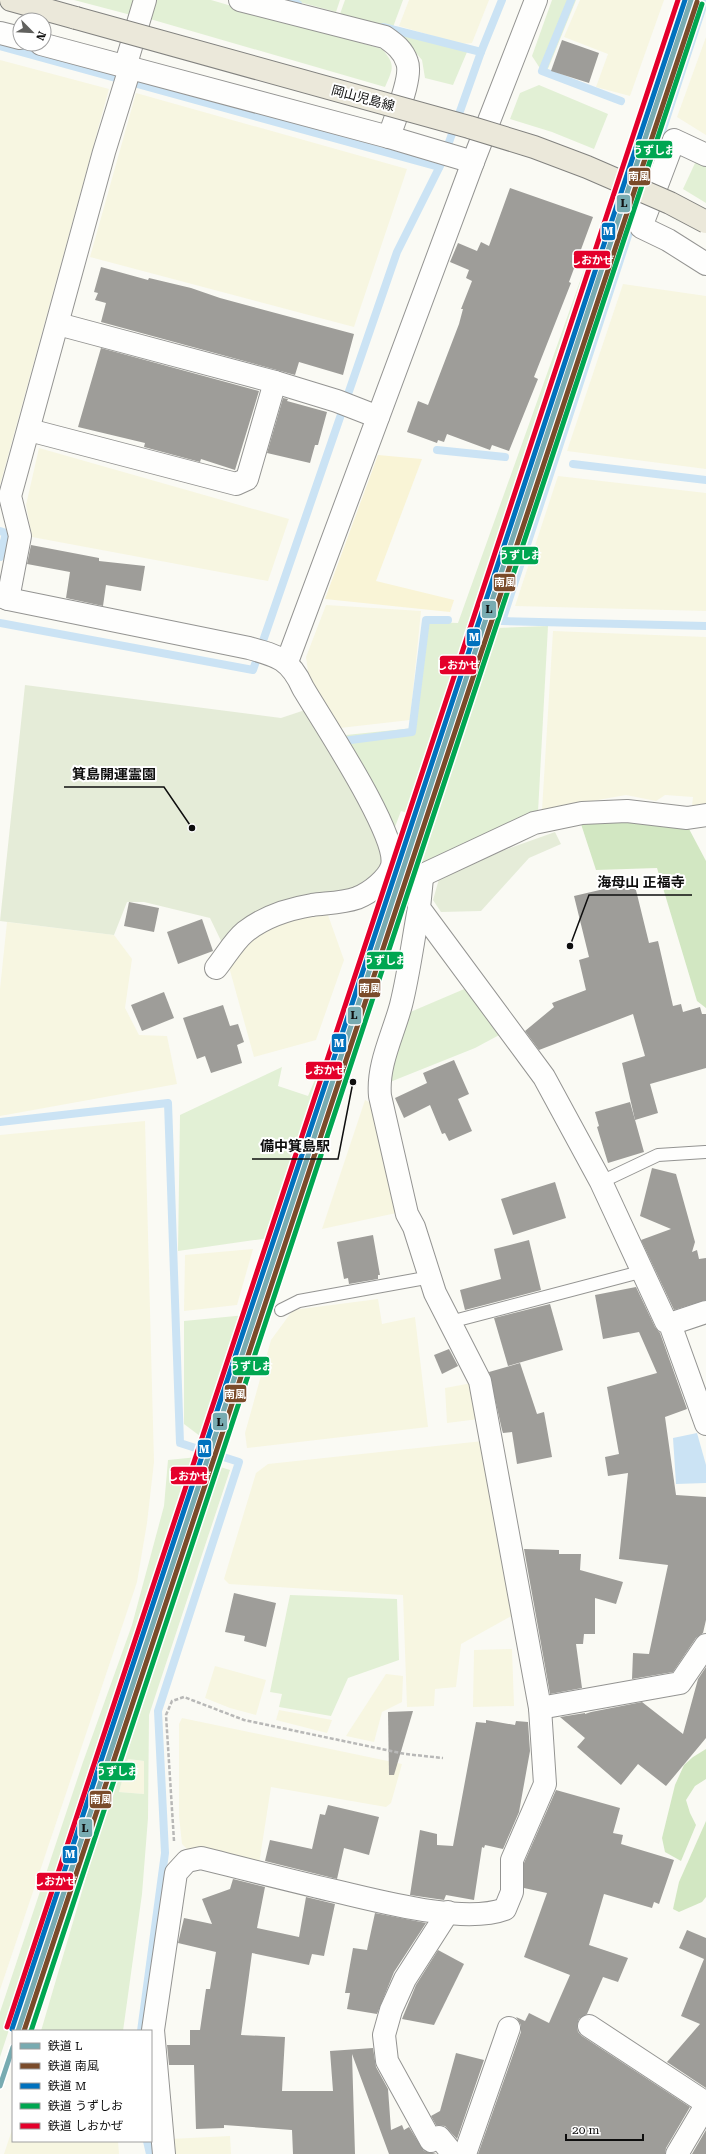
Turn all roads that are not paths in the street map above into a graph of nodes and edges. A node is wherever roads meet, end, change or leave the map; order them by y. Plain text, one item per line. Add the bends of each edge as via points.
1 (11, 0) edge
2 (145, 0) edge
3 (240, 0) edge
4 (536, 0) edge
5 (0, 33) edge
6 (12, 36) edge
7 (52, 48) edge
8 (127, 74) junction
9 (389, 137) junction
10 (706, 155) edge
11 (455, 157) junction
12 (706, 222) edge
13 (706, 264) edge
14 (58, 324) junction
15 (275, 382) junction
16 (368, 413) junction
17 (29, 430) junction
18 (3, 597) edge
19 (280, 658) junction
20 (706, 815) edge
21 (392, 866) junction
22 (422, 878) junction
23 (419, 908) junction
24 (216, 968) dead end
25 (705, 1152) edge
26 (601, 1182) junction
27 (644, 1271) junction
28 (430, 1277) junction
29 (281, 1310) dead end
30 (706, 1312) edge
31 (450, 1322) junction
32 (670, 1324) junction
33 (706, 1424) edge
34 (706, 1645) edge
35 (540, 1708) junction
36 (448, 1912) junction
37 (589, 2026) dead end
38 (509, 2028) dead end
39 (706, 2104) edge
40 (164, 2154) edge
41 (453, 2154) edge
42 (465, 2154) edge
43 (677, 2154) edge

1 - 12 main road, 岡山児島線, bridge via 534,147 670,203
2 - 8 street
3 - 9 street via 385,38 397,45 408,62 409,74
4 - 11 street
5 - 6 street
7 - 8 street
8 - 9 street
8 - 14 street
9 - 11 street
10 - 13 street via 674,140 641,227 668,240
11 - 16 street
14 - 15 street
14 - 17 street
15 - 16 street
15 - 17 street via 247,479 236,484
16 - 19 street
17 - 18 street via 10,496 20,536
18 - 19 street via 249,648
19 - 21 street via 296,673 376,811 391,850
20 - 22 street via 687,818 627,811 582,813 534,823 426,873
21 - 22 street
21 - 24 street via 378,884 356,898 296,908 272,916 244,933
22 - 23 street
23 - 26 street via 544,1077
23 - 28 street via 401,1004 379,1083 408,1214
25 - 26 lane via 658,1155
26 - 27 street
27 - 31 lane
27 - 32 street via 666,1322
28 - 29 lane via 299,1301
28 - 31 street
30 - 32 street
31 - 35 street via 480,1381
32 - 33 street
34 - 35 street via 680,1683
35 - 36 street via 546,1784 512,1860 512,1892 504,1909 493,1913
36 - 40 street via 406,1908 201,1858 187,1861 176,1873 153,2030
36 - 41 street via 406,1979 391,2010 384,2035 387,2061 431,2141 439,2137
37 - 39 street
38 - 42 street
39 - 43 street

